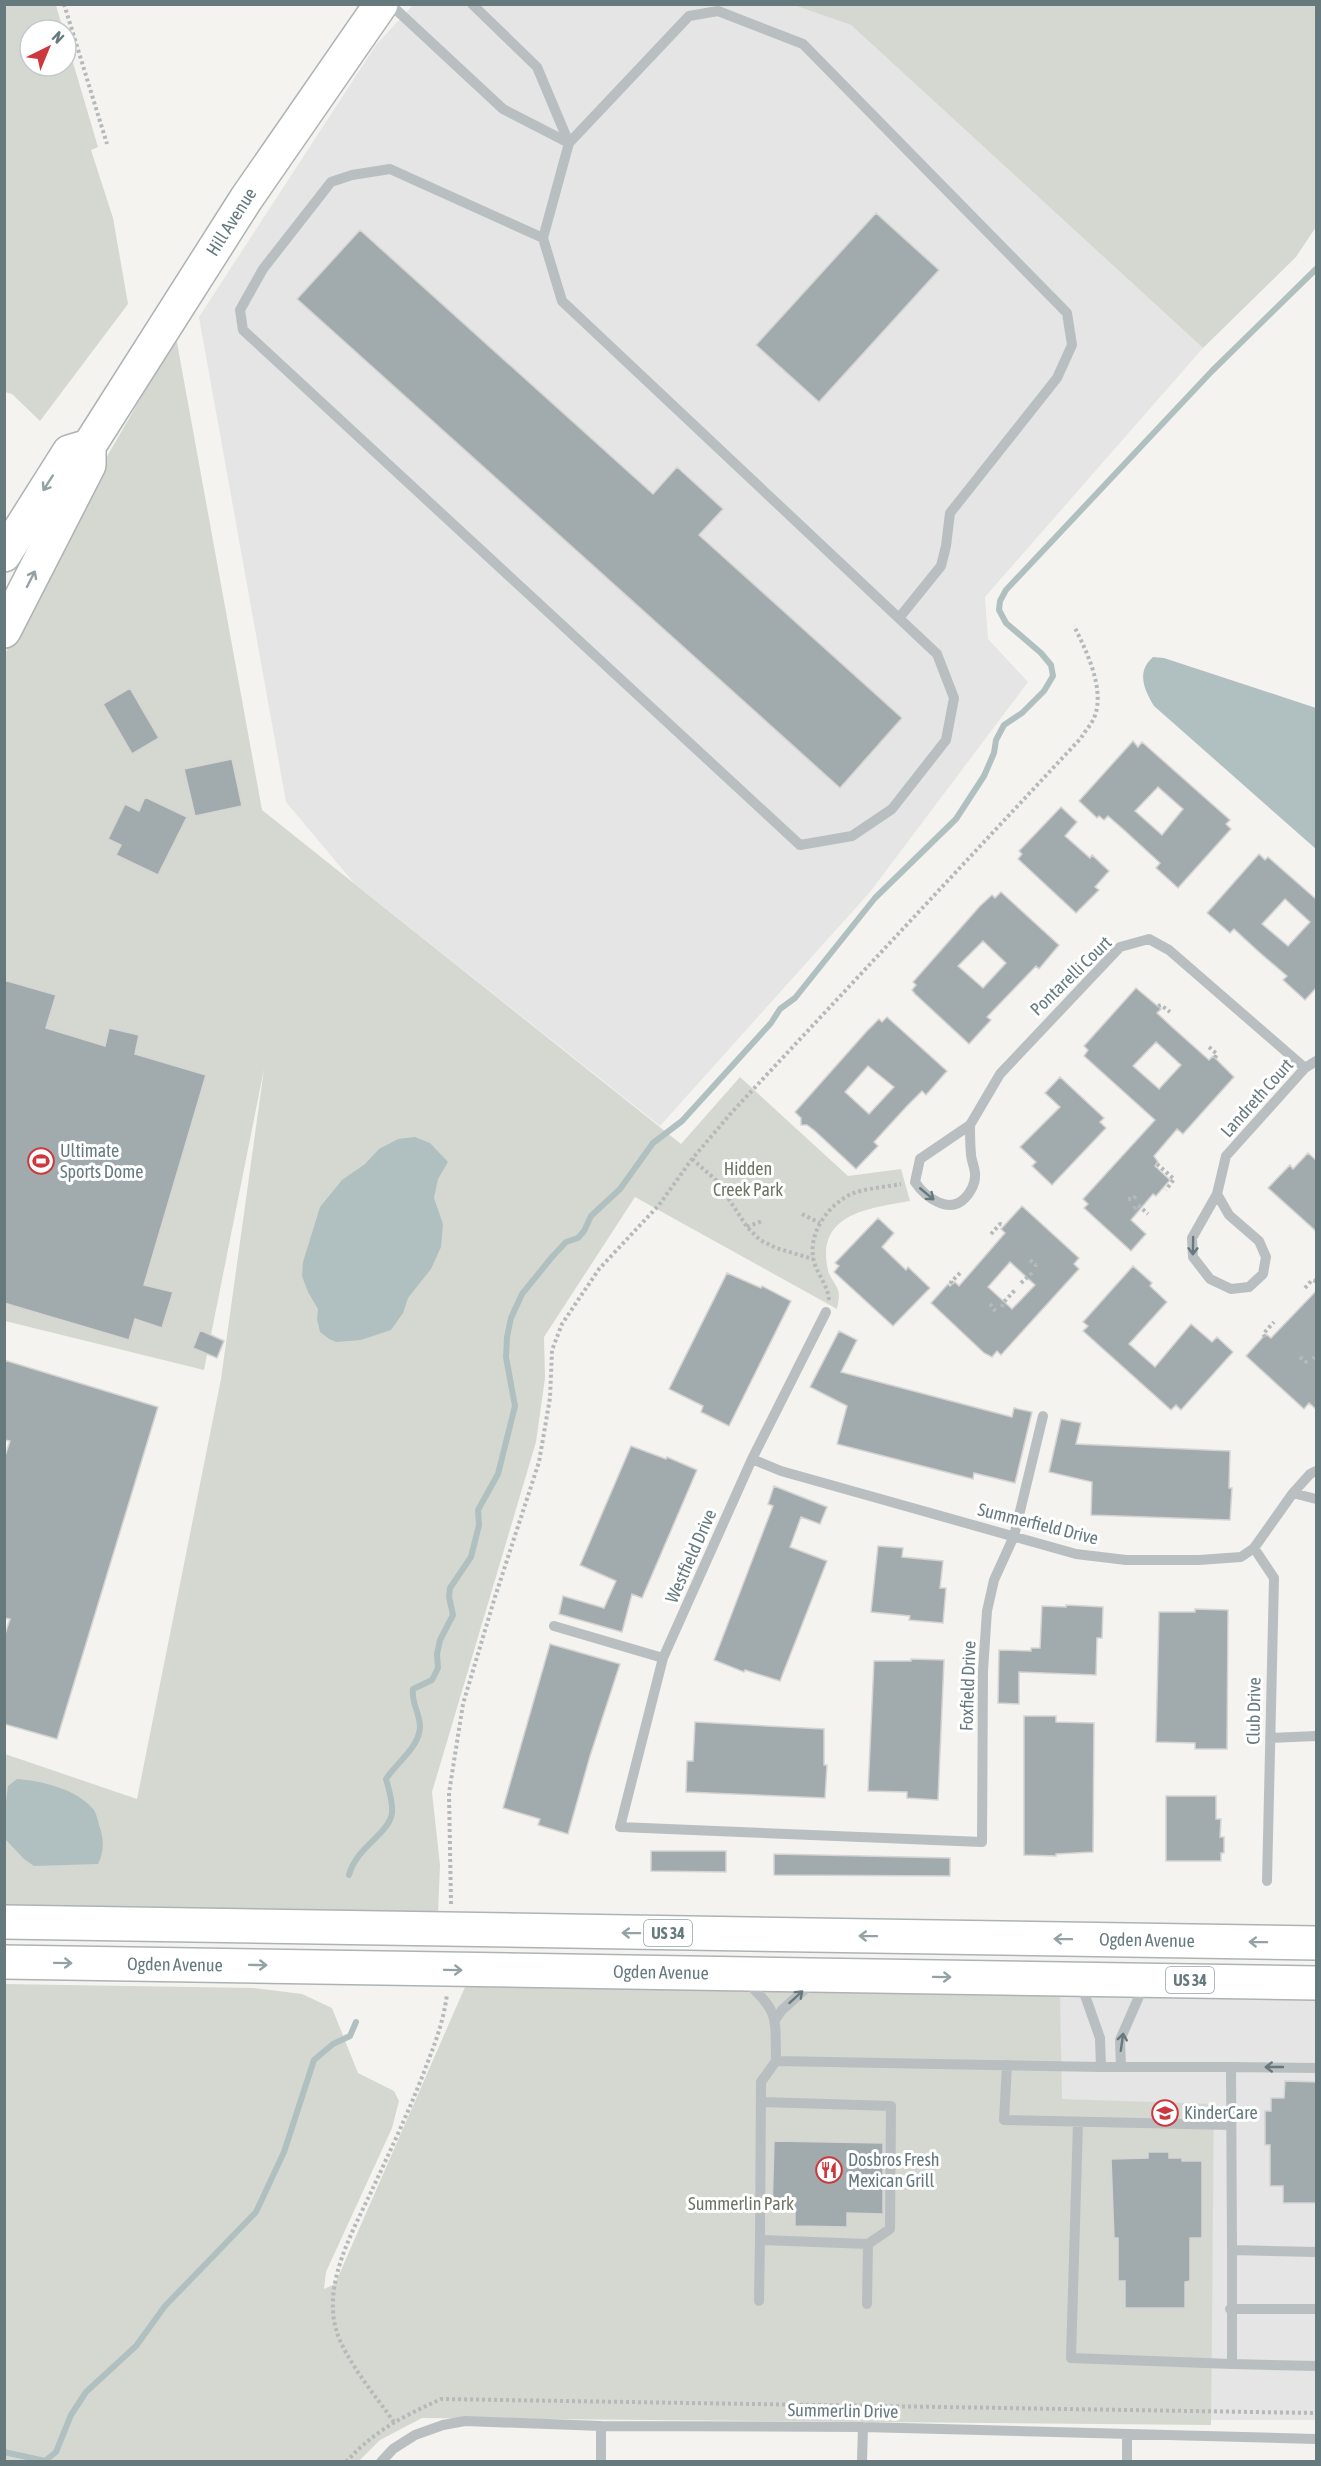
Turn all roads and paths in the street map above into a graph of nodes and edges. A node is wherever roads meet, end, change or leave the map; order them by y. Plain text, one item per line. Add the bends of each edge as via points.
1 (64, 4) edge
2 (381, 4) edge
3 (390, 4) edge
4 (472, 4) edge
5 (569, 143) junction
6 (107, 144) dead end
7 (543, 238) junction
8 (89, 446) junction
9 (4, 555) edge
10 (899, 618) junction
11 (1074, 626) dead end
12 (4, 631) edge
13 (1158, 1006) dead end
14 (1170, 1012) dead end
15 (1209, 1047) dead end
16 (1215, 1058) dead end
17 (1317, 1061) edge
18 (1305, 1068) junction
19 (970, 1125) junction
20 (692, 1159) junction
21 (1157, 1164) dead end
22 (905, 1184) dead end
23 (1166, 1191) dead end
24 (1217, 1194) junction
25 (1137, 1195) dead end
26 (1128, 1199) dead end
27 (1134, 1209) dead end
28 (1148, 1214) dead end
29 (802, 1215) dead end
30 (762, 1221) dead end
31 (820, 1223) junction
32 (1002, 1225) dead end
33 (747, 1227) junction
34 (991, 1234) dead end
35 (813, 1259) junction
36 (1030, 1260) dead end
37 (1039, 1262) dead end
38 (961, 1272) dead end
39 (1033, 1272) dead end
40 (1317, 1281) edge
41 (953, 1283) dead end
42 (1021, 1283) dead end
43 (1305, 1288) dead end
44 (1015, 1290) dead end
45 (990, 1304) dead end
46 (1002, 1307) dead end
47 (826, 1312) joint
48 (996, 1312) dead end
49 (1274, 1322) dead end
50 (1265, 1337) dead end
51 (1317, 1354) edge
52 (1300, 1357) dead end
53 (1316, 1359) edge
54 (1305, 1366) dead end
55 (1043, 1416) dead end
56 (752, 1460) junction
57 (1317, 1471) edge
58 (1293, 1493) junction
59 (1317, 1499) edge
60 (1014, 1536) junction
61 (1254, 1548) junction
62 (554, 1626) dead end
63 (663, 1658) junction
64 (1317, 1736) edge
65 (1270, 1738) junction
66 (620, 1827) joint
67 (1267, 1881) dead end
68 (451, 1908) dead end
69 (4, 1922) edge
70 (1317, 1943) edge
71 (4, 1962) edge
72 (736, 1974) junction
73 (820, 1976) junction
74 (1079, 1979) junction
75 (1146, 1980) junction
76 (1317, 1983) edge
77 (447, 1990) dead end
78 (775, 2020) junction
79 (776, 2061) junction
80 (1007, 2065) junction
81 (1101, 2067) junction
82 (1121, 2067) junction
83 (1231, 2067) junction
84 (1317, 2068) edge
85 (761, 2102) junction
86 (1077, 2122) junction
87 (1231, 2126) junction
88 (760, 2240) junction
89 (868, 2244) junction
90 (1232, 2250) junction
91 (1317, 2252) edge
92 (759, 2301) dead end
93 (867, 2304) dead end
94 (1230, 2309) junction
95 (1317, 2309) edge
96 (1232, 2364) junction
97 (1317, 2366) edge
98 (1317, 2413) edge
99 (394, 2422) junction
100 (601, 2426) junction
101 (863, 2427) junction
102 (1127, 2434) junction
103 (1317, 2439) edge
104 (346, 2462) edge
105 (381, 2462) edge
106 (601, 2462) edge
107 (862, 2462) edge
108 (1127, 2462) edge

1 - 6 path
2 - 8 main road, Hill Avenue via 246,199
3 - 5 street via 503,109
4 - 5 street via 537,67
5 - 7 street
5 - 10 street via 689,16 718,11 803,44 1067,313 1072,345 1057,378 950,513 941,566
7 - 10 street via 562,301
7 - 10 street via 390,169 352,175 332,182 263,269 240,310 243,330 800,845 852,836 892,810 946,740 954,698 937,654
8 -> 9 main road, Hill Avenue via 69,452
12 -> 8 main road, Hill Avenue via 89,465
11 - 20 path via 1089,657 1097,691 1095,716 1081,738
13 - 14 path
15 - 16 path via 1217,1054
17 - 18 street, Landreth Court
18 - 19 street, Pontarelli Court via 1169,950 1149,939 1120,947 1045,1024 999,1074
18 - 24 street, Landreth Court via 1226,1156
19 -> 19 street, Pontarelli Court via 920,1159 915,1182 937,1202 959,1203 971,1192 975,1177
20 - 33 path via 717,1181
20 - 68 path via 659,1205 599,1269 562,1324 552,1350 550,1398 539,1462 463,1704 448,1793
21 - 23 path via 1174,1179
22 - 31 path via 853,1193
24 -> 24 street, Landreth Court via 1192,1238 1193,1257 1210,1279 1231,1289 1249,1287 1263,1274 1266,1257 1259,1241 1229,1215
25 - 26 path
27 - 28 path via 1138,1205
29 - 31 path
30 - 33 path
31 - 35 path
32 - 34 path
33 - 35 path via 776,1248
35 - 47 path via 830,1297
36 - 37 path via 1036,1265
38 - 41 path
39 - 42 path
40 - 43 path via 1312,1280
44 - 46 path
45 - 48 path
47 - 56 street, Westfield Drive
49 - 50 path via 1263,1334
51 - 53 path
52 - 54 path
55 - 60 street, Foxfield Drive
56 - 60 street, Summerfield Drive
56 - 63 street, Westfield Drive
57 - 58 street
58 - 59 street
58 - 61 street
60 - 61 street, Summerfield Drive via 1076,1554 1126,1560 1241,1557
60 - 66 street, Foxfield Drive via 994,1580 987,1611 982,1842
61 - 65 street, Club Drive via 1274,1578
62 - 63 street
63 - 66 street, Westfield Drive
64 - 65 street
65 - 67 street, Club Drive
70 -> 69 main road, Ogden Avenue / US 34
71 -> 72 main road, Ogden Avenue / US 34
72 - 73 main road, Ogden Avenue / US 34
72 - 78 street via 771,2007
73 -> 74 main road, Ogden Avenue / US 34
78 -> 73 street
74 - 75 main road, Ogden Avenue / US 34
74 - 81 street via 1100,2038
75 - 76 main road, Ogden Avenue / US 34
82 -> 75 street via 1120,2040
77 - 99 path via 445,2017 414,2098 349,2240 335,2284 336,2331 354,2365
78 - 79 street
79 - 80 street
79 - 85 street via 761,2082
80 - 81 street
80 - 86 street via 1005,2120
81 - 82 street
82 - 83 street
84 -> 83 street
83 - 87 street
85 - 88 street
85 - 89 street via 891,2106 890,2229
86 - 87 street
86 - 96 street via 1071,2358
87 - 90 street
88 - 89 street
88 - 92 street
89 - 93 street
90 - 91 street
90 - 94 street
94 - 95 street
94 - 96 street
96 - 97 street
98 - 99 path via 441,2399
99 - 104 path via 365,2441
100 - 101 street, Summerlin Drive
100 - 105 street, Summerlin Drive via 465,2421 415,2435
100 - 106 street
101 - 102 street, Summerlin Drive
101 - 107 street
102 - 103 street, Summerlin Drive
102 - 108 street

